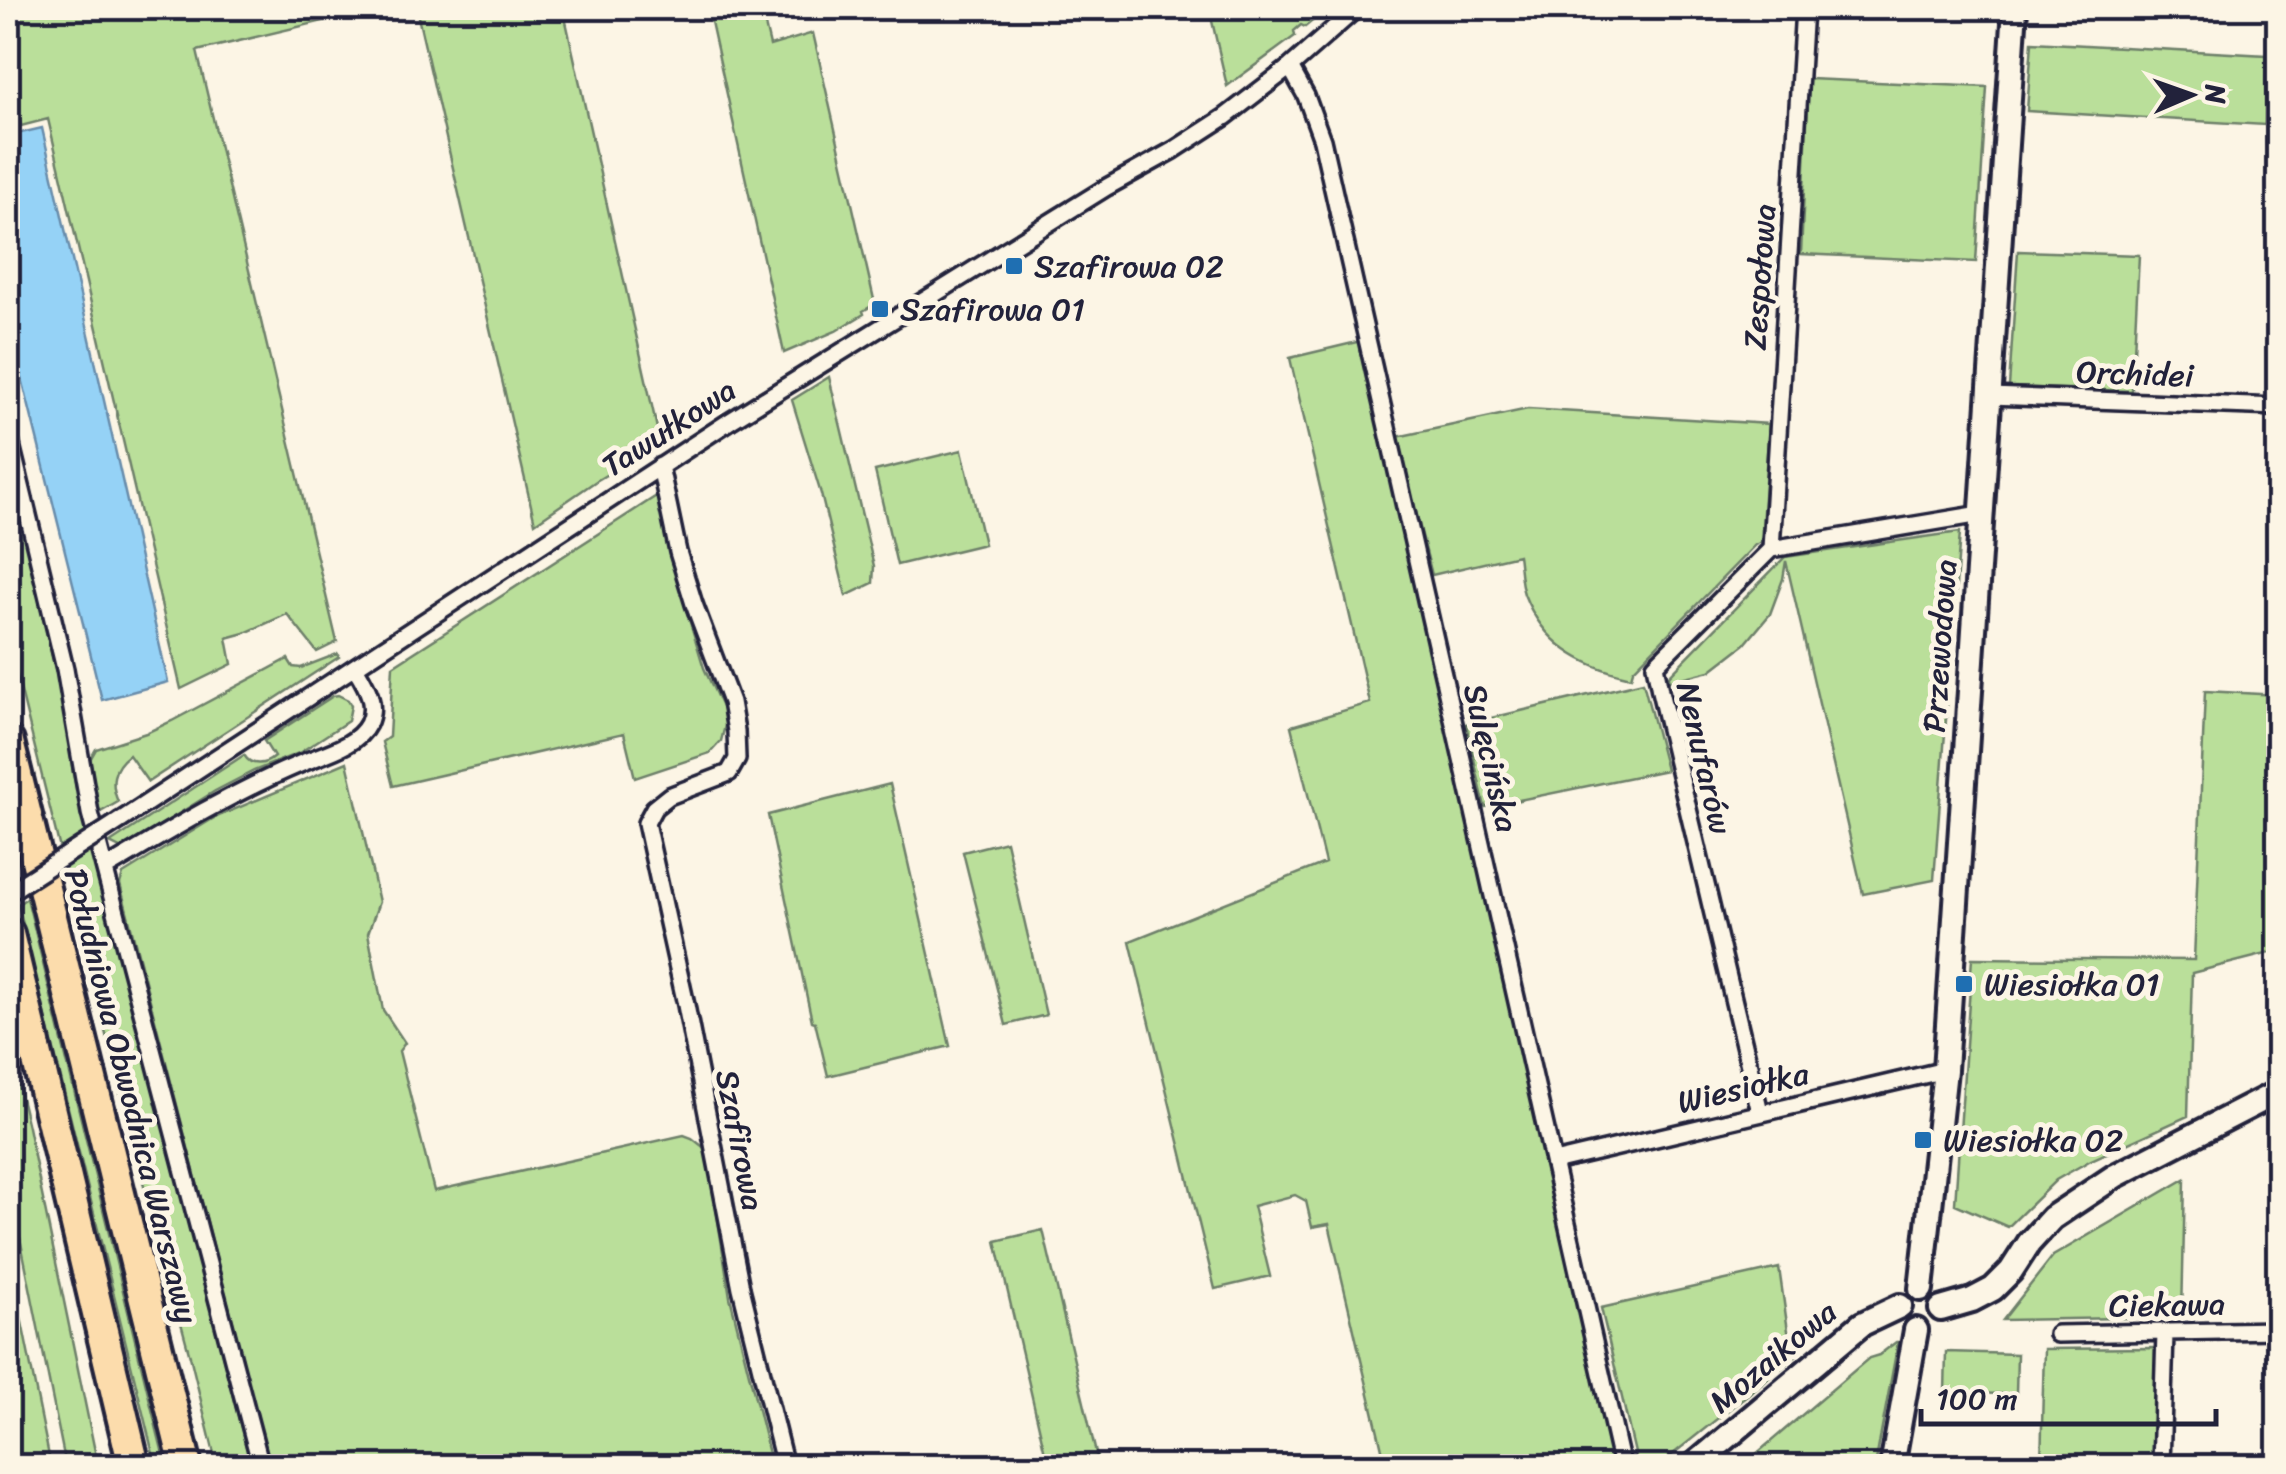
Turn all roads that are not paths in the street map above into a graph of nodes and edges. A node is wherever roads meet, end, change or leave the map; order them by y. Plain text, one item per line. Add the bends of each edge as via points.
1 (1357, 8) edge
2 (1804, 8) edge
3 (2015, 8) edge
4 (1290, 67) junction
5 (1990, 396) junction
6 (2278, 407) edge
7 (8, 432) edge
8 (660, 466) junction
9 (1981, 514) junction
10 (1770, 549) junction
11 (355, 666) junction
12 (8, 742) edge
13 (106, 869) junction
14 (8, 893) edge
15 (8, 934) edge
16 (1945, 1070) junction
17 (2278, 1092) edge
18 (1760, 1112) junction
19 (1554, 1162) junction
20 (1921, 1288) junction
21 (1900, 1306) junction
22 (1941, 1309) junction
23 (1916, 1330) junction
24 (2278, 1330) edge
25 (2164, 1333) junction
26 (2056, 1334) dead end
27 (134, 1466) edge
28 (186, 1466) edge
29 (261, 1466) edge
30 (785, 1466) edge
31 (1622, 1466) edge
32 (1694, 1466) edge
33 (1892, 1466) edge
34 (2162, 1466) edge

1 - 4 street, Tawułkowa
2 - 10 street, Zespołowa
3 - 5 street, Przewodowa
4 - 8 street, Tawułkowa via 1174,150
4 - 19 street, Sulęcińska via 1322,140
5 - 6 street, Orchidei
5 - 9 street, Przewodowa
7 - 13 street
8 - 11 street, Tawułkowa
8 - 30 street, Szafirowa via 688,586 730,702 736,760 729,773 668,796 646,823 741,1288
9 - 10 street
9 - 16 street, Przewodowa
10 - 18 street, Nenufarów via 1655,664
11 - 13 street via 372,707 366,728 348,743 242,789
11 - 14 street, Tawułkowa, bridge
12 - 28 highway, Południowa Obwodnica Warszawy
13 - 29 street
15 - 27 highway
16 - 18 street, Wiesiołka
16 - 20 street, Przewodowa
17 - 22 street via 2115,1176 2052,1218 1992,1289
18 - 19 street, Wiesiołka
19 - 31 street, Sulęcińska
20 - 21 street via 1907,1293
20 - 22 street via 1935,1295
21 - 23 street via 1903,1322
21 - 32 street, Mozaikowa via 1862,1324
22 - 23 street via 1935,1325
23 - 33 street
24 - 25 street, Ciekawa
25 - 26 street, Ciekawa
25 - 34 street

